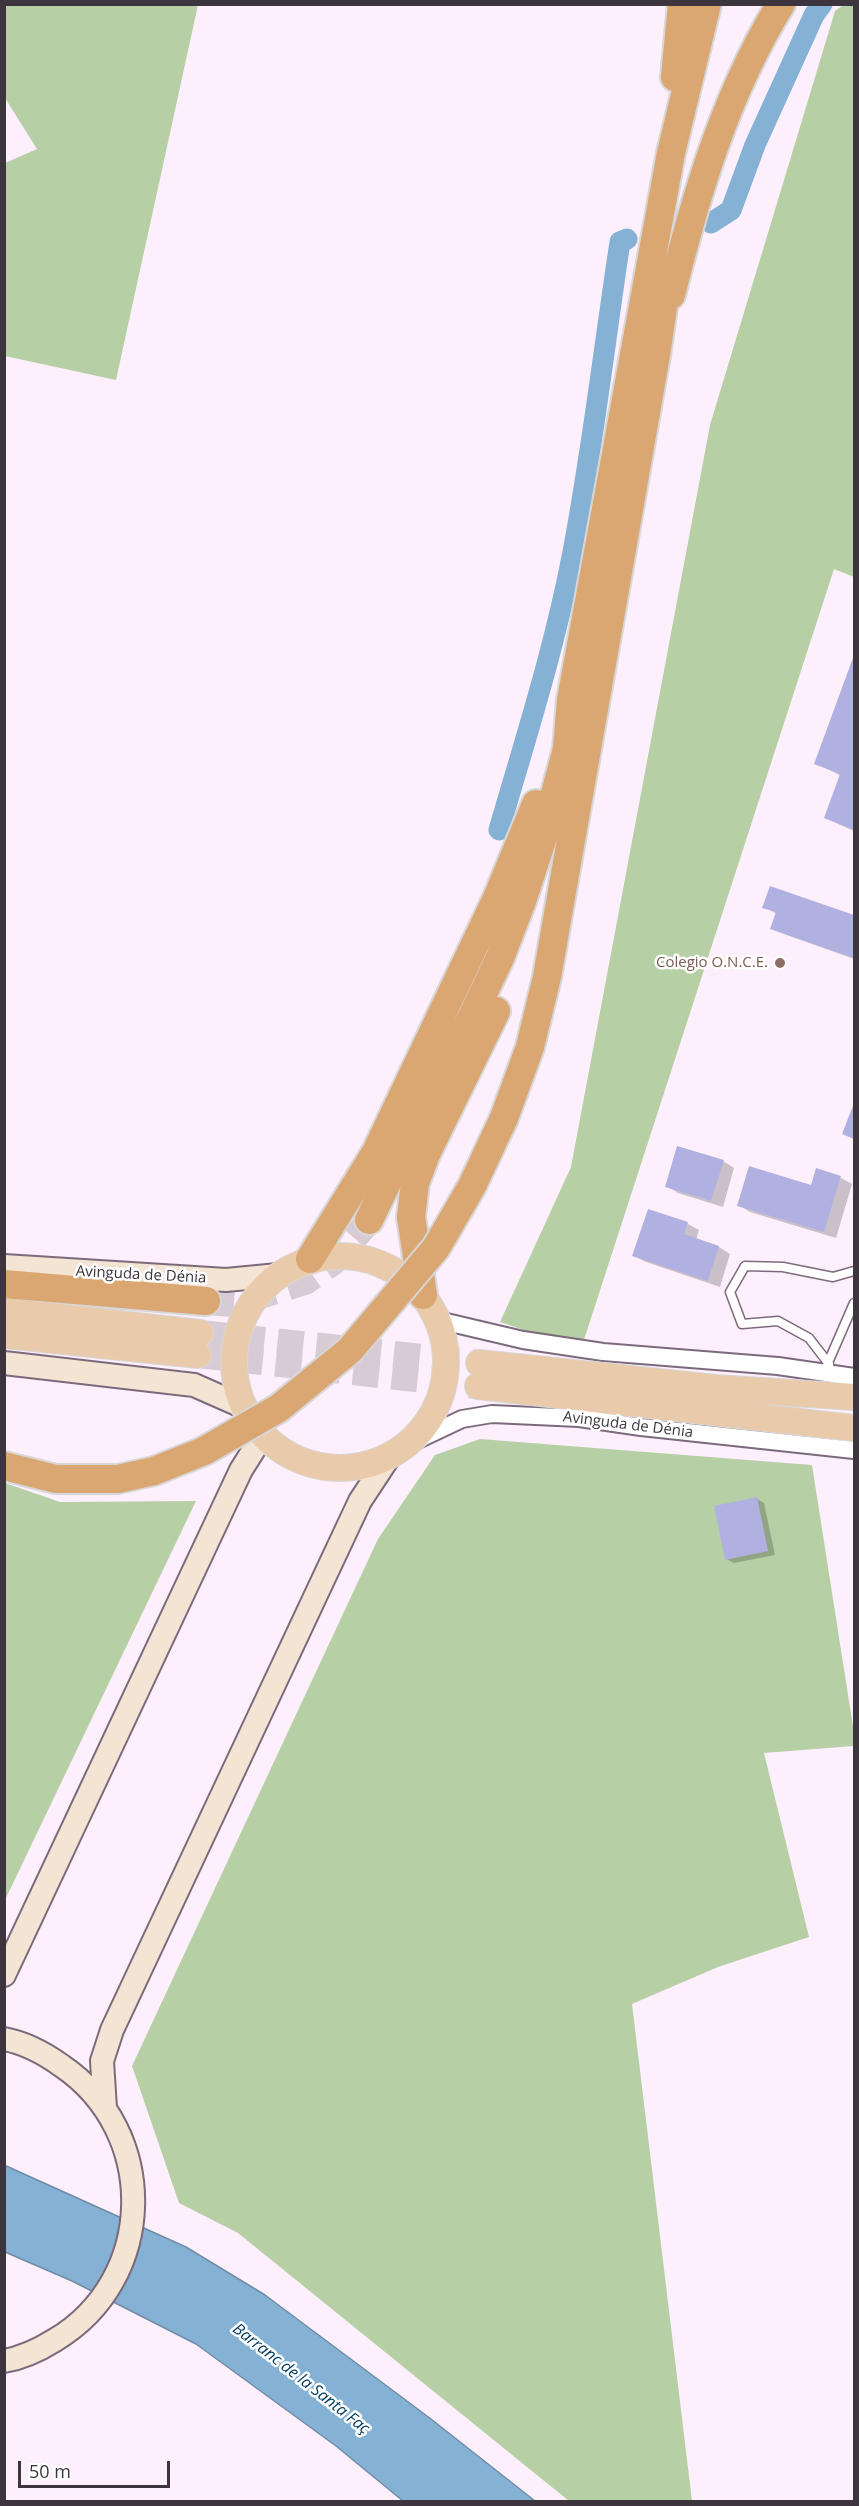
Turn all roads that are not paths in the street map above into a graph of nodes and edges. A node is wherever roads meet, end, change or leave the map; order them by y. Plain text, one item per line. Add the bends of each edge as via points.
1 (682, 4) edge
2 (781, 4) edge
3 (670, 153) junction
4 (656, 355) junction
5 (582, 702) junction
6 (369, 1220) tunnel mouth
7 (310, 1259) junction
8 (4, 1266) edge
9 (855, 1271) edge
10 (278, 1275) junction
11 (4, 1284) edge
12 (423, 1295) junction
13 (206, 1302) tunnel mouth
14 (855, 1303) edge
15 (4, 1311) edge
16 (438, 1320) junction
17 (4, 1335) edge
18 (4, 1364) edge
19 (823, 1368) junction
20 (855, 1377) edge
21 (855, 1397) edge
22 (244, 1407) junction
23 (855, 1428) edge
24 (263, 1435) junction
25 (855, 1450) edge
26 (398, 1451) junction
27 (4, 1466) edge
28 (4, 1975) edge
29 (4, 2039) edge
30 (105, 2108) junction
31 (7, 2363) edge

1 - 3 highway
2 - 4 highway via 743,76 712,152 688,227
3 - 4 highway via 708,4
3 - 5 highway
4 - 5 highway
5 - 6 highway via 545,831 500,958
5 - 7 highway via 497,898 376,1152
5 - 12 highway via 540,904 506,992 415,1183 411,1217
5 - 27 highway, bridge via 547,977 530,1047 504,1118 472,1186 436,1248 350,1350 279,1408 204,1451 154,1471 118,1479 56,1479
7 - 10 main road
7 - 12 main road via 335,1255 384,1264
8 - 10 main road, Avinguda de Dénia via 226,1280
9 - 19 lane via 833,1277 783,1267 745,1266 730,1292 742,1324 778,1321 809,1338
10 - 22 main road via 256,1296 241,1324 234,1352 236,1382
11 - 13 highway
12 - 16 main road
14 - 19 lane
15 - 17 main road via 199,1344
16 - 19 street via 523,1340 603,1352
16 - 26 main road via 447,1356 443,1387 421,1432
18 - 22 main road via 194,1385
19 - 20 street
21 - 23 main road, Avinguda de Dénia via 478,1375
22 - 24 main road
24 - 26 main road via 301,1461 322,1467 368,1465
24 - 28 main road via 241,1470
25 - 26 street, Avinguda de Dénia via 579,1418 492,1414 462,1419
26 - 30 main road via 360,1501 112,2030 102,2061
29 - 30 main road via 42,2052 78,2076
30 - 31 main road via 124,2147 132,2182 134,2213 120,2265 106,2293 68,2333

